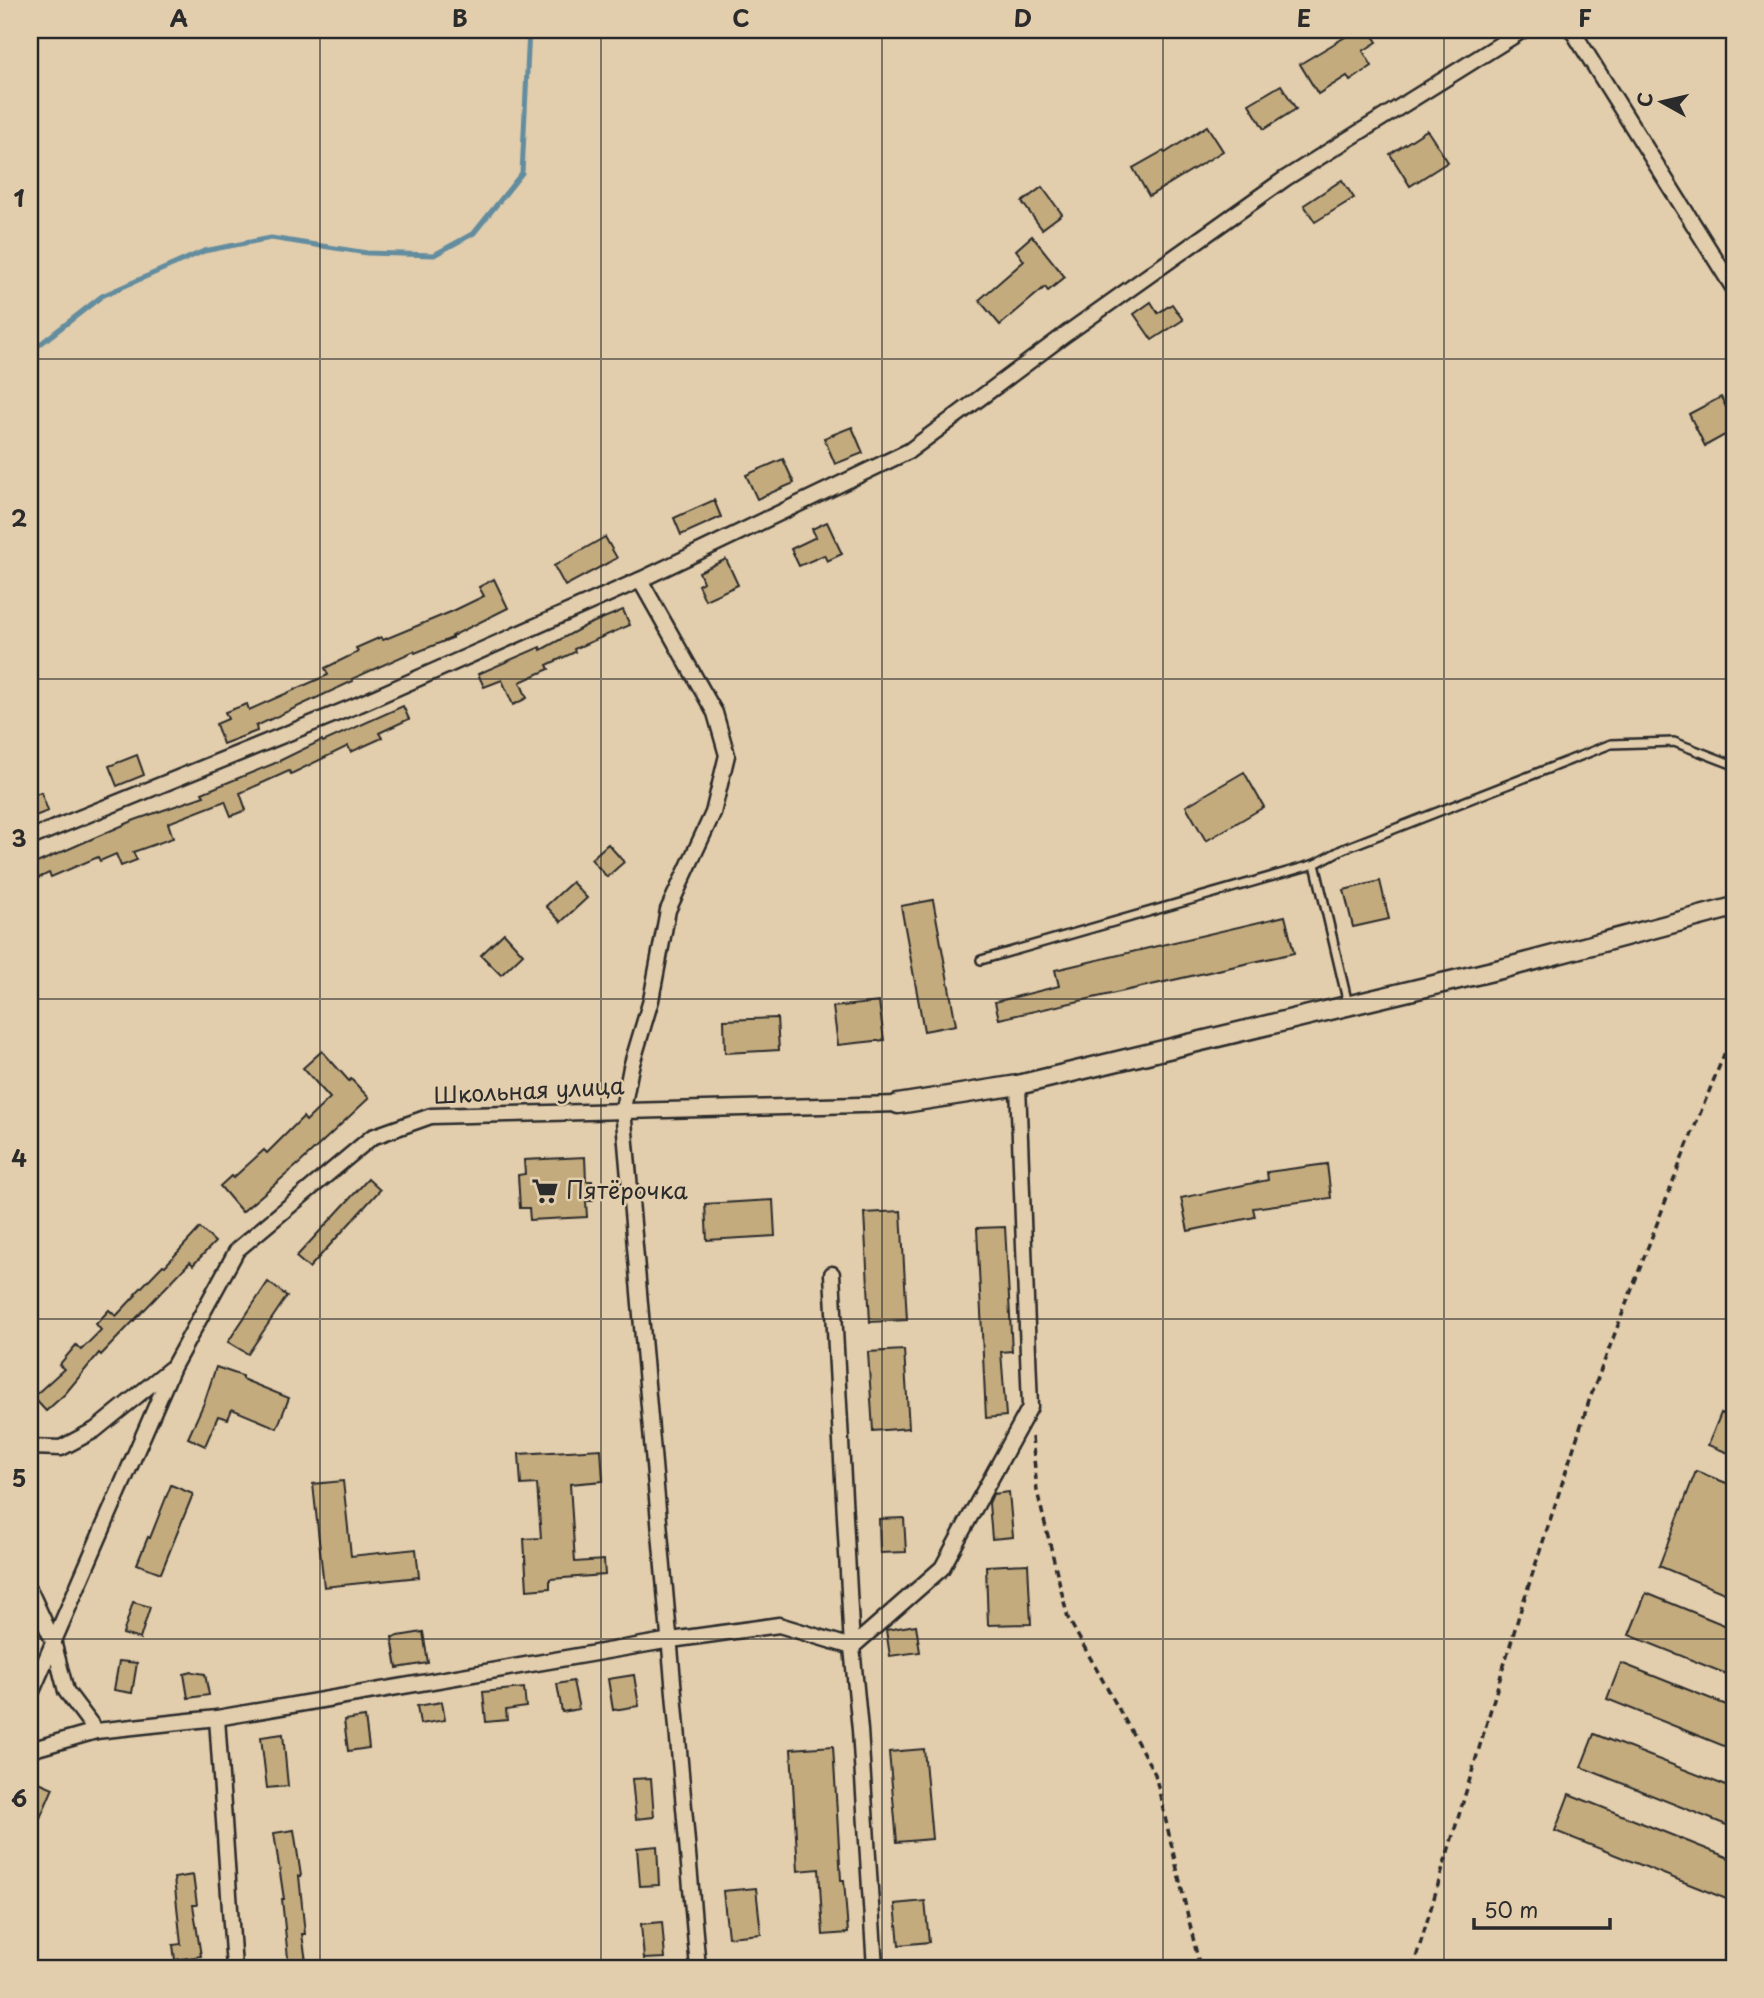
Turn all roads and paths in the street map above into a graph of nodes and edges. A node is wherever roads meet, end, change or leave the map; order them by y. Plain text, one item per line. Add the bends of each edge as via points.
1 (1523, 30) edge
2 (1572, 30) edge
3 (1734, 289) edge
4 (640, 580) junction
5 (1734, 765) edge
6 (30, 838) edge
7 (1315, 864) junction
8 (1734, 907) edge
9 (981, 960) dead end
10 (1348, 1006) junction
11 (1734, 1030) edge
12 (1018, 1085) junction
13 (898, 1104) joint
14 (623, 1109) junction
15 (832, 1274) dead end
16 (173, 1367) junction
17 (1030, 1407) junction
18 (30, 1447) edge
19 (30, 1591) edge
20 (671, 1640) junction
21 (53, 1641) junction
22 (852, 1647) junction
23 (30, 1696) edge
24 (217, 1718) junction
25 (96, 1731) junction
26 (30, 1750) edge
27 (234, 1968) edge
28 (698, 1968) edge
29 (875, 1968) edge
30 (1200, 1968) edge
31 (1413, 1968) edge

1 - 4 street via 1286,178 909,451
2 - 3 street
4 - 6 street via 360,704
4 - 14 street via 715,713 727,755 713,813 668,910
5 - 7 lane via 1674,743 1611,744
7 - 9 lane
7 - 10 lane
8 - 10 street
10 - 12 street
11 - 31 path via 1589,1401
12 - 13 street
12 - 17 street
13 - 14 street, Школьная улица
14 - 16 street, Школьная улица via 430,1116 372,1138 237,1250
14 - 20 street
15 - 22 street
16 - 18 street via 95,1430 61,1448
16 - 21 street, Школьная улица
17 - 22 street via 943,1568
17 - 30 path via 1037,1491 1068,1618 1155,1774
19 - 21 street
20 - 22 street via 779,1625
20 - 24 street
20 - 28 street
21 - 23 street, Школьная улица
21 - 25 street via 66,1691
22 - 29 street
24 - 25 street
24 - 27 street
25 - 26 street

